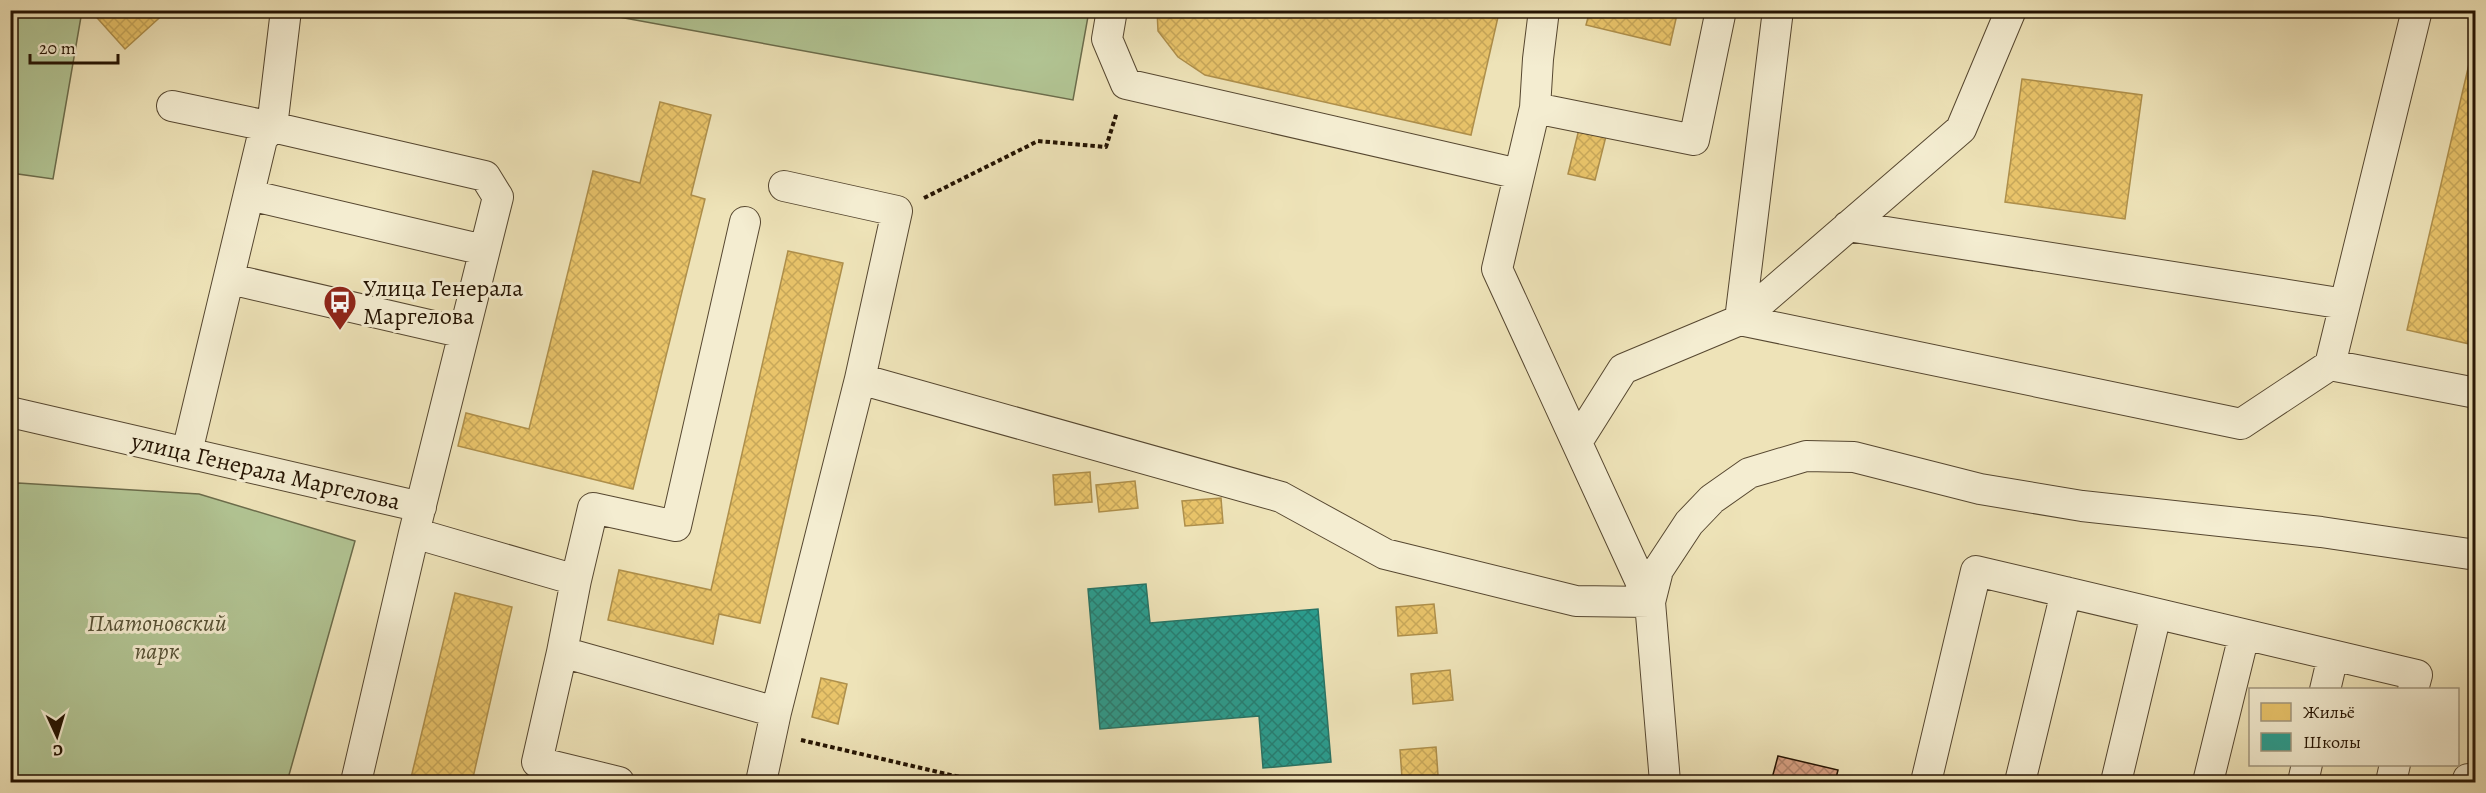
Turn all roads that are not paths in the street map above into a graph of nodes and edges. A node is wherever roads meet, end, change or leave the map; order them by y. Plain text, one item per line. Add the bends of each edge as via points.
1 (286, 10) edge
2 (1112, 10) edge
3 (1544, 10) edge
4 (1721, 10) edge
5 (1778, 10) edge
6 (2011, 10) edge
7 (2417, 10) edge
8 (172, 106) dead end
9 (1535, 108) junction
10 (272, 127) junction
11 (1519, 174) junction
12 (784, 186) dead end
13 (249, 195) junction
14 (745, 222) dead end
15 (1848, 226) junction
16 (484, 250) junction
17 (230, 279) junction
18 (2345, 304) junction
19 (1740, 320) junction
20 (464, 333) junction
21 (2331, 365) junction
22 (860, 379) junction
23 (2475, 393) edge
24 (10, 412) edge
25 (1577, 442) junction
26 (187, 452) junction
27 (418, 520) junction
28 (2475, 555) edge
29 (576, 580) junction
30 (2066, 592) junction
31 (1650, 602) junction
32 (2156, 614) junction
33 (2244, 635) junction
34 (562, 652) junction
35 (2333, 656) junction
36 (2325, 688) edge
37 (2414, 688) edge
38 (774, 723) junction
39 (2307, 766) edge
40 (2396, 766) edge
41 (356, 783) edge
42 (619, 783) edge
43 (761, 783) edge
44 (1665, 783) edge
45 (1926, 783) edge
46 (2020, 783) edge
47 (2116, 783) edge
48 (2208, 783) edge
49 (2303, 783) edge
50 (2391, 783) edge

1 - 10 street
2 - 11 street via 1107,39 1126,84
3 - 9 street
4 - 9 street via 1694,140
5 - 19 street
6 - 15 street via 1961,129
7 - 18 street
8 - 10 street
9 - 11 street
10 - 13 street via 262,139
10 - 16 street via 485,176 498,197
11 - 25 street via 1497,269
12 - 22 street via 897,211
13 - 16 street
13 - 17 street
14 - 29 street via 676,526 593,508
15 - 18 street
15 - 19 street
16 - 20 street
17 - 20 street
17 - 26 street
18 - 21 street
19 - 21 street via 2241,424
19 - 25 street via 1623,369
20 - 27 street
21 - 23 street
22 - 31 street via 1281,497 1385,554 1576,601
22 - 38 street
24 - 26 street, улица Генерала Маргелова
25 - 31 street
26 - 27 street, улица Генерала Маргелова
27 - 29 street
27 - 41 street, улица Генерала Маргелова
28 - 31 street via 2321,532 2082,506 1980,489 1854,457 1806,456 1749,473 1712,499 1689,523 1658,570
29 - 34 street
30 - 32 street
30 - 45 street via 1976,571
30 - 46 street
31 - 44 street
32 - 33 street
32 - 47 street
33 - 35 street
33 - 48 street
34 - 38 street
34 - 42 street via 537,762
35 - 36 street
35 - 37 street via 2417,675
38 - 43 street
39 - 49 street
40 - 50 street

